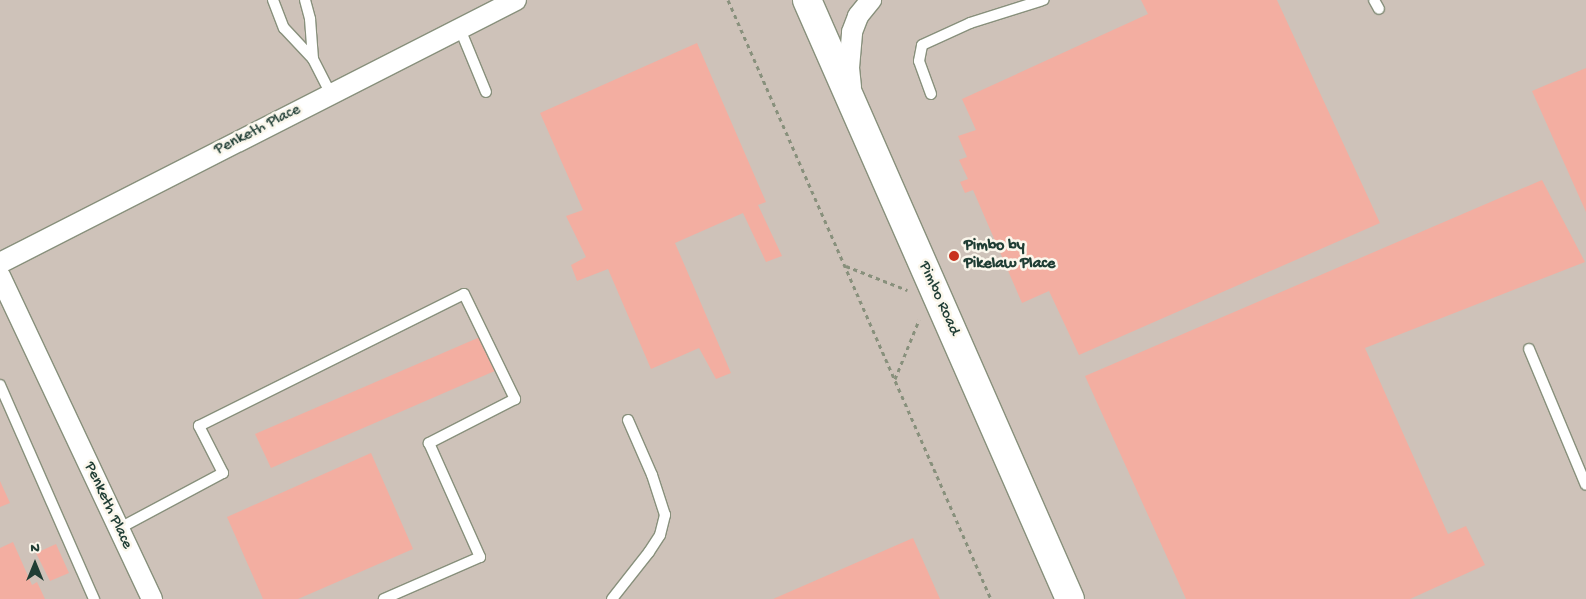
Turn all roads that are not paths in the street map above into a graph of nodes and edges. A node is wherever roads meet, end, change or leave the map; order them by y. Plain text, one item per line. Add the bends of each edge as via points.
1 (273, 0) edge
2 (305, 0) edge
3 (516, 0) edge
4 (806, 0) edge
5 (871, 0) edge
6 (1043, 0) edge
7 (460, 29) junction
8 (313, 59) junction
9 (486, 92) dead end
10 (331, 94) junction
11 (931, 94) dead end
12 (861, 124) junction
13 (0, 262) edge
14 (0, 276) edge
15 (1529, 349) dead end
16 (0, 385) edge
17 (628, 420) dead end
18 (1586, 485) edge
19 (118, 528) junction
20 (1057, 570) junction
21 (94, 599) edge
22 (152, 599) edge
23 (384, 599) edge
24 (612, 599) edge
25 (1065, 599) edge
26 (1070, 599) edge

1 - 8 lane via 284,28
2 - 8 lane
3 - 7 street, Penketh Place
4 - 12 street, Pimbo Road
5 - 12 street via 858,16 849,50 851,86
6 - 11 lane via 970,23 922,45 919,61
7 - 9 lane
7 - 10 street, Penketh Place
8 - 10 lane
10 - 13 street, Penketh Place
12 - 20 street, Pimbo Road
14 - 19 street, Penketh Place
15 - 18 lane
16 - 21 lane
17 - 24 lane via 665,515 660,535
19 - 22 street, Penketh Place
19 - 23 lane via 223,473 199,426 464,294 515,399 429,443 480,557
20 - 25 street
20 - 26 street, Pimbo Road

